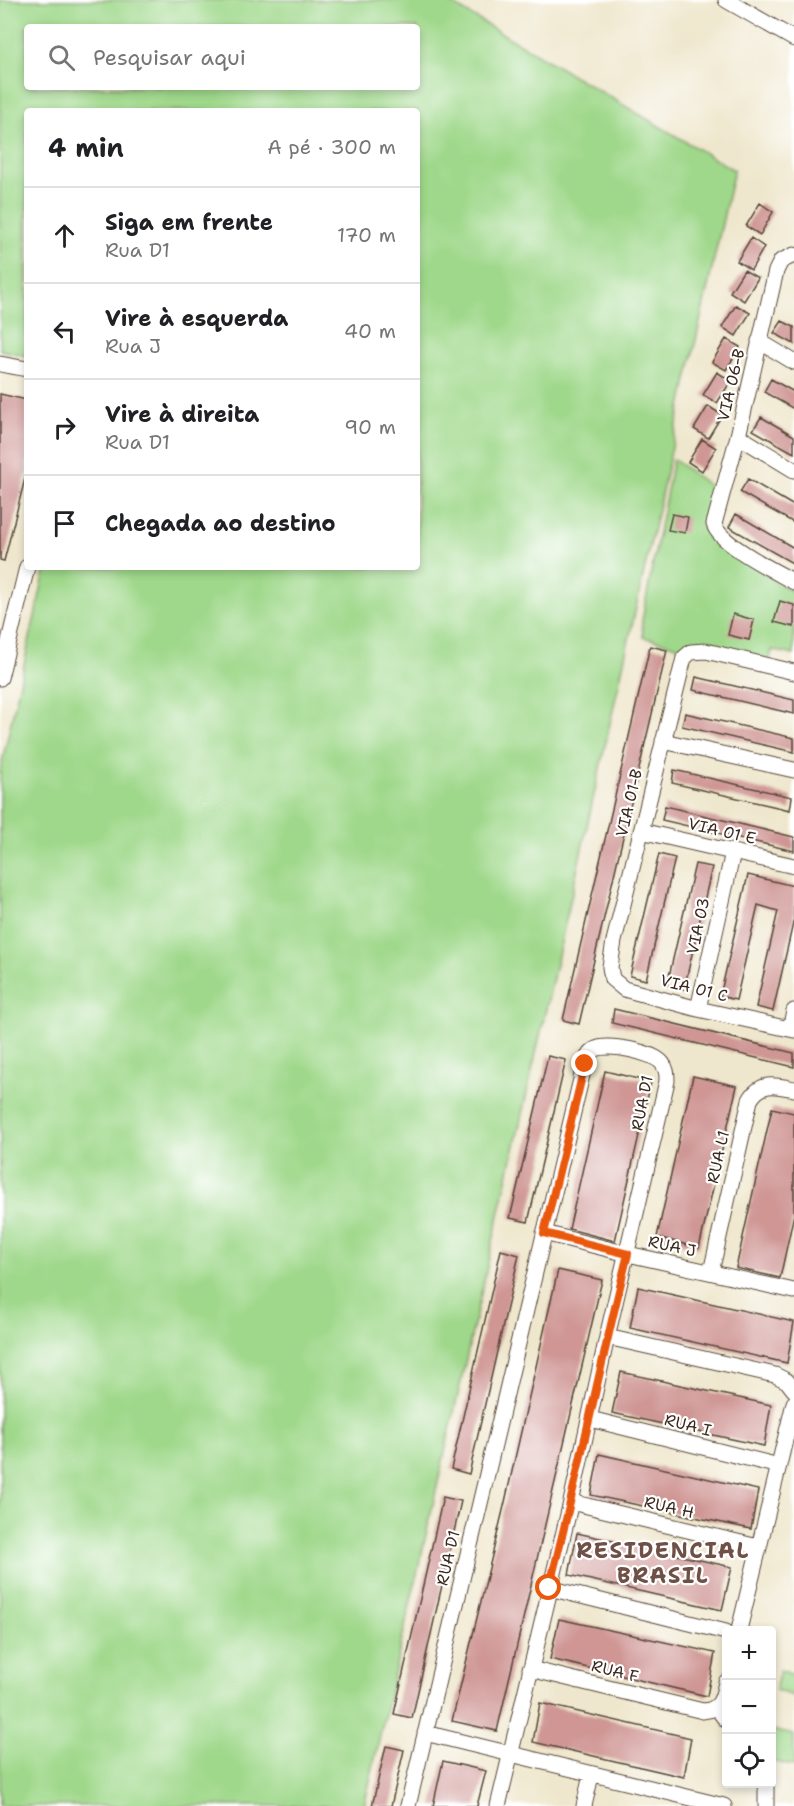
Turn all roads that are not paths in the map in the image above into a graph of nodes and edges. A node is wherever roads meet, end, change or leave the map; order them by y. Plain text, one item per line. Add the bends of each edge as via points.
1 (726, 0) edge
2 (794, 39) edge
3 (794, 255) edge
4 (759, 341) junction
5 (794, 362) edge
6 (0, 364) edge
7 (24, 368) edge
8 (738, 436) junction
9 (794, 470) edge
10 (26, 570) edge
11 (794, 582) edge
12 (3, 656) edge
13 (794, 672) edge
14 (0, 678) edge
15 (663, 741) junction
16 (794, 770) edge
17 (641, 831) junction
18 (733, 852) junction
19 (794, 866) edge
20 (612, 956) joint
21 (698, 1009) junction
22 (794, 1011) edge
23 (792, 1029) edge
24 (794, 1089) edge
25 (544, 1233) junction
26 (628, 1254) junction
27 (711, 1272) junction
28 (794, 1291) edge
29 (607, 1336) junction
30 (794, 1390) edge
31 (794, 1402) edge
32 (590, 1419) junction
33 (779, 1466) junction
34 (571, 1502) junction
35 (758, 1547) junction
36 (549, 1588) junction
37 (740, 1626) edge
38 (722, 1631) edge
39 (530, 1669) junction
40 (722, 1699) edge
41 (716, 1707) junction
42 (722, 1715) edge
43 (425, 1733) junction
44 (510, 1754) junction
45 (591, 1774) junction
46 (766, 1788) edge
47 (672, 1800) edge
48 (408, 1806) edge
49 (498, 1806) edge
50 (584, 1806) edge
51 (724, 1806) edge
52 (766, 1806) edge

1 - 2 street
3 - 4 street, VIA 06-B via 779,264
4 - 5 street
4 - 8 street, VIA 06-B
6 - 7 street
8 - 9 street
8 - 11 street, VIA 06-B via 714,526 721,537
10 - 12 street
12 - 14 street
13 - 15 street, VIA 01-B via 706,651 691,652 684,658
15 - 16 street
15 - 17 street, VIA 01-B
17 - 18 street, VIA 01 E
17 - 20 street, VIA 01-B
18 - 19 street, VIA 01 E
18 - 21 street, VIA 03
20 - 21 street, VIA 01 C via 611,976 620,988
21 - 23 street, VIA 01 C
22 - 23 street
24 - 27 street, RUA L1 via 762,1087 750,1100
25 - 26 street, RUA J
25 - 26 street, RUA D1 via 589,1054 600,1047 650,1055 666,1069 667,1081
25 - 43 street, RUA D1
26 - 27 street, RUA J
26 - 29 street, RUA D1
27 - 28 street, RUA J
29 - 30 street via 783,1378
29 - 32 street, RUA D1
31 - 33 street
32 - 33 street, RUA I
32 - 34 street, RUA D1
33 - 35 street
34 - 35 street, RUA H
34 - 36 street, RUA D1
35 - 37 street
36 - 38 street
36 - 39 street, RUA D1
39 - 41 street, RUA F via 703,1711
39 - 44 street, RUA D1
40 - 41 street
41 - 42 street
43 - 44 street
43 - 48 street, RUA D1
44 - 45 street
44 - 49 street, RUA D1
45 - 47 street
45 - 50 street
46 - 52 street
47 - 51 street

